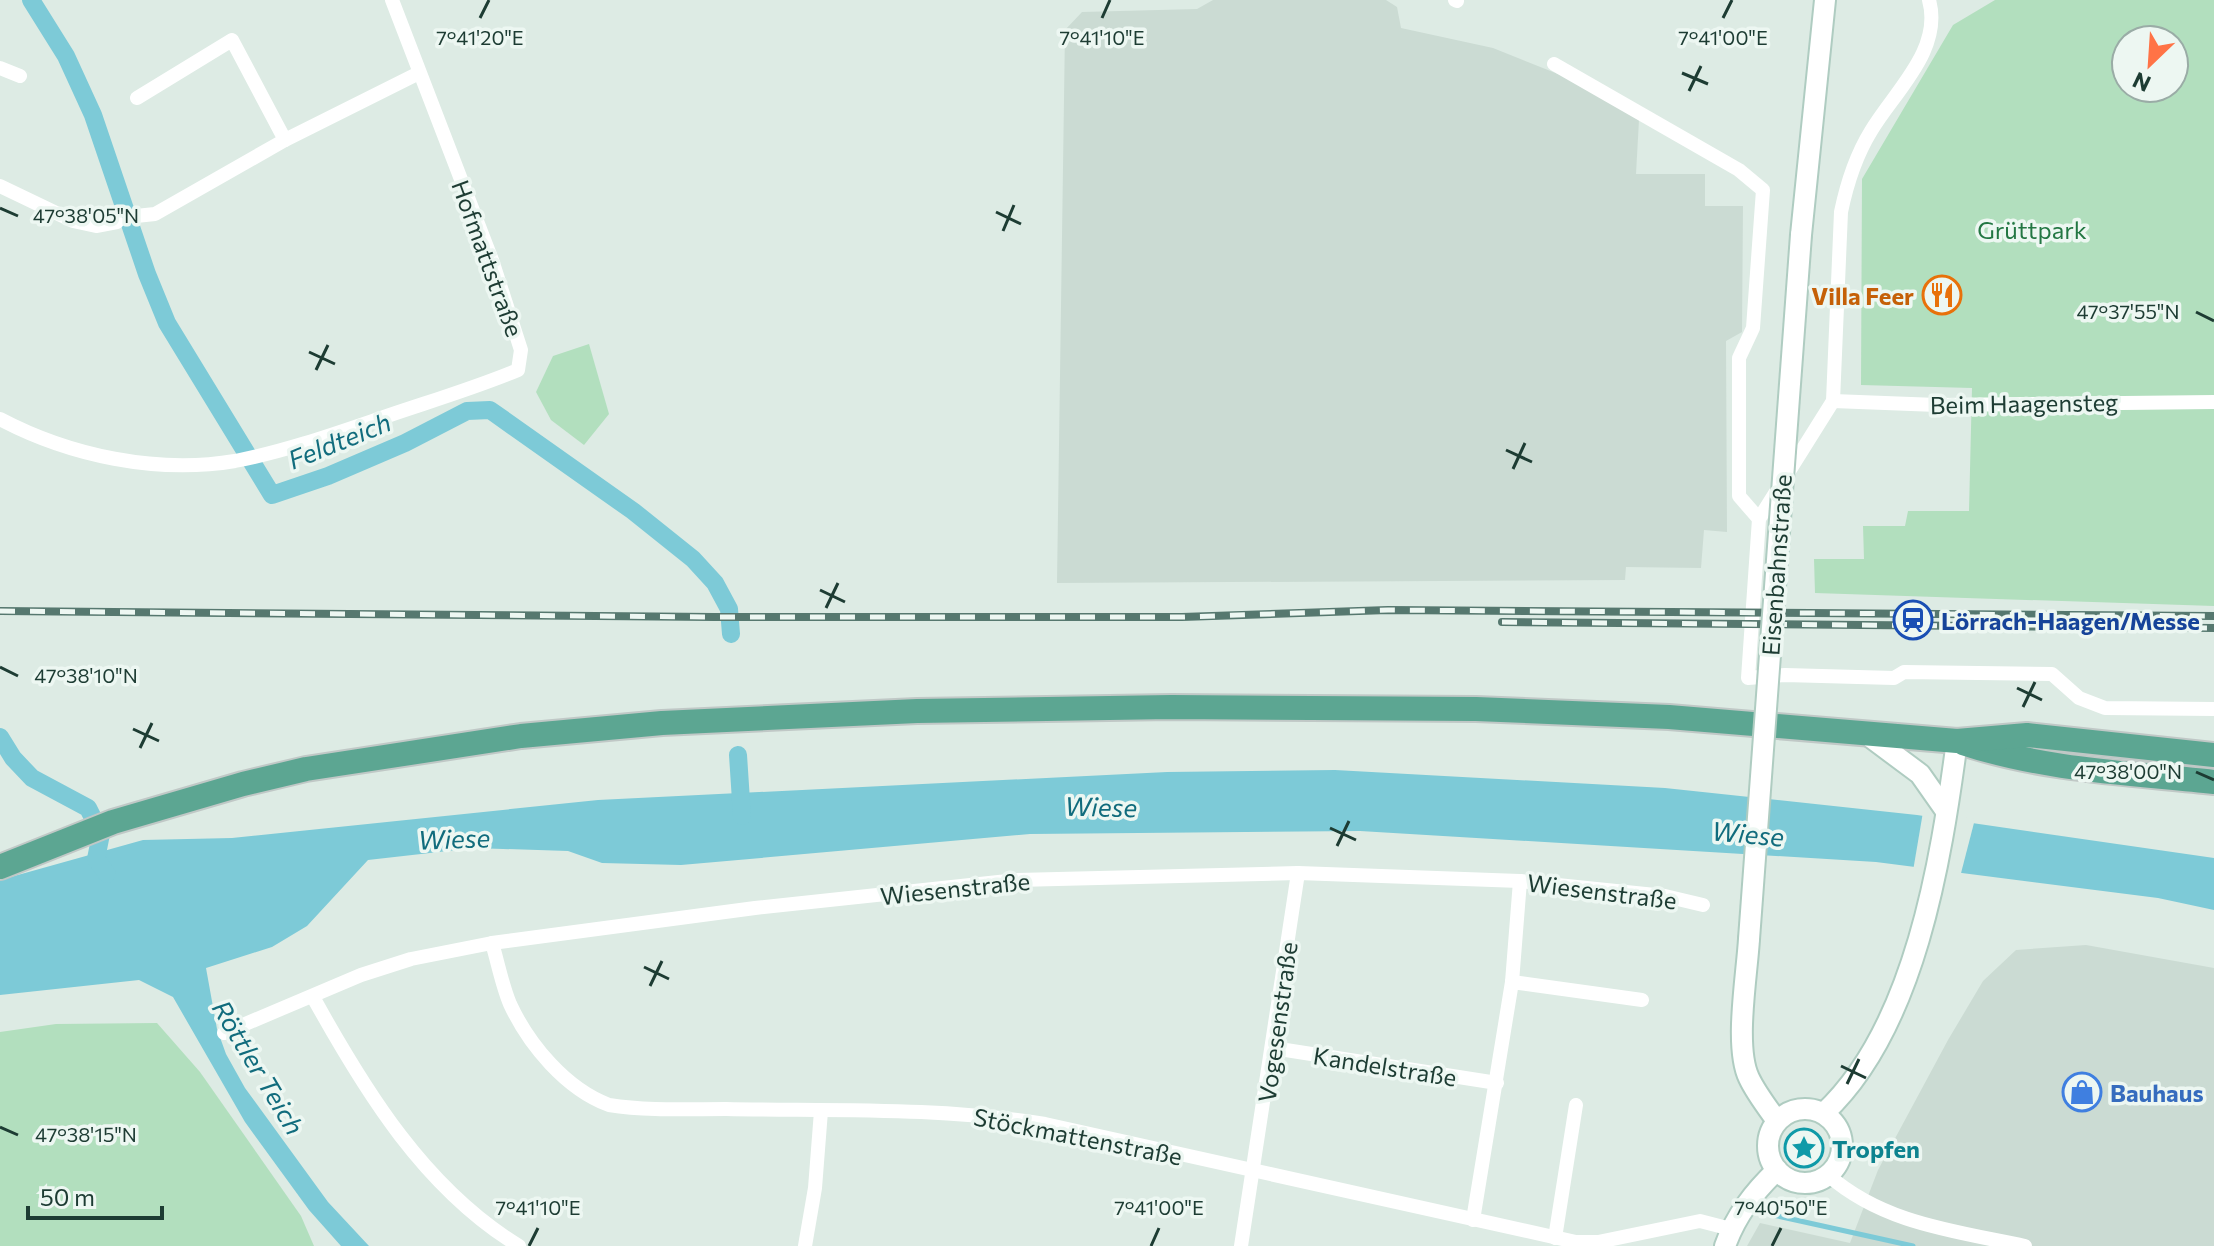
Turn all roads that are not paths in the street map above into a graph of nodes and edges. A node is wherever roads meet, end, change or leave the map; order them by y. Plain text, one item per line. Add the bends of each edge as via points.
1 (392, 0) edge
2 (1825, 0) edge
3 (1929, 0) edge
4 (1554, 64) dead end
5 (0, 68) edge
6 (419, 73) junction
7 (20, 76) dead end
8 (137, 98) dead end
9 (285, 140) junction
10 (0, 186) edge
11 (136, 216) dead end
12 (117, 222) dead end
13 (1833, 401) junction
14 (2214, 402) edge
15 (0, 419) edge
16 (1759, 519) junction
17 (2214, 709) edge
18 (1865, 733) junction
19 (1957, 741) junction
20 (2214, 755) edge
21 (2214, 782) edge
22 (1941, 785) junction
23 (0, 867) edge
24 (1298, 873) junction
25 (1520, 881) junction
26 (1703, 905) dead end
27 (492, 943) junction
28 (1512, 982) junction
29 (313, 997) junction
30 (1642, 1000) dead end
31 (224, 1033) dead end
32 (1273, 1048) junction
33 (1497, 1083) junction
34 (1576, 1105) dead end
35 (821, 1111) junction
36 (1824, 1113) junction
37 (1777, 1121) junction
38 (1777, 1170) junction
39 (1254, 1171) junction
40 (1828, 1175) junction
41 (1473, 1220) junction
42 (1555, 1238) junction
43 (1728, 1238) edge
44 (519, 1246) edge
45 (805, 1246) edge
46 (1241, 1246) edge
47 (2025, 1246) edge

1 - 6 street, Hofmattstraße
2 - 37 street, Eisenbahnstraße, bridge via 1801,235 1742,1037 1748,1077
3 - 13 street via 1928,42 1871,130 1846,185
4 - 16 street via 1739,170 1763,190 1753,328 1739,358 1739,496
5 - 7 street
6 - 9 street
6 - 15 street, Hofmattstraße via 492,260 521,350 518,370 266,453 189,466 72,449
8 - 9 street via 232,40
9 - 11 street via 155,214
10 - 12 street via 73,221 96,226
13 - 14 street, Beim Haagensteg
13 - 16 street
16 - 17 street via 1748,678 2052,674 2079,698 2105,708
18 - 19 main road
18 - 22 street
18 - 23 main road via 1669,717 1461,709 917,711 662,723 521,736 306,769 113,822
19 - 20 main road via 2027,735
19 - 21 main road via 2050,765
19 - 22 street
22 - 36 street via 1946,811 1907,979 1880,1040
24 - 25 street, Wiesenstraße
24 - 27 street, Wiesenstraße via 1017,880
24 - 32 street, Vogesenstraße
25 - 26 street, Wiesenstraße
25 - 28 street
27 - 29 street, Wiesenstraße via 411,959
27 - 35 street, Stöckmattenstraße via 509,1001 524,1028 571,1084 595,1100 623,1108
28 - 30 street
28 - 33 street
29 - 31 street, Wiesenstraße
29 - 44 street via 347,1058 417,1156 454,1196
32 - 33 street, Kandelstraße
32 - 39 street, Vogesenstraße
33 - 41 street
34 - 42 street
35 - 39 street, Stöckmattenstraße via 990,1115
35 - 45 street
36 - 37 street via 1799,1109
36 - 40 street via 1843,1144 1837,1167
37 - 38 street via 1768,1145
38 - 40 street via 1801,1183
38 - 43 street via 1749,1199
39 - 41 street, Stöckmattenstraße
39 - 46 street, Vogesenstraße
40 - 47 street via 1861,1201 1904,1220
41 - 42 street, Stöckmattenstraße
42 - 43 street, Stöckmattenstraße via 1598,1242 1700,1221

